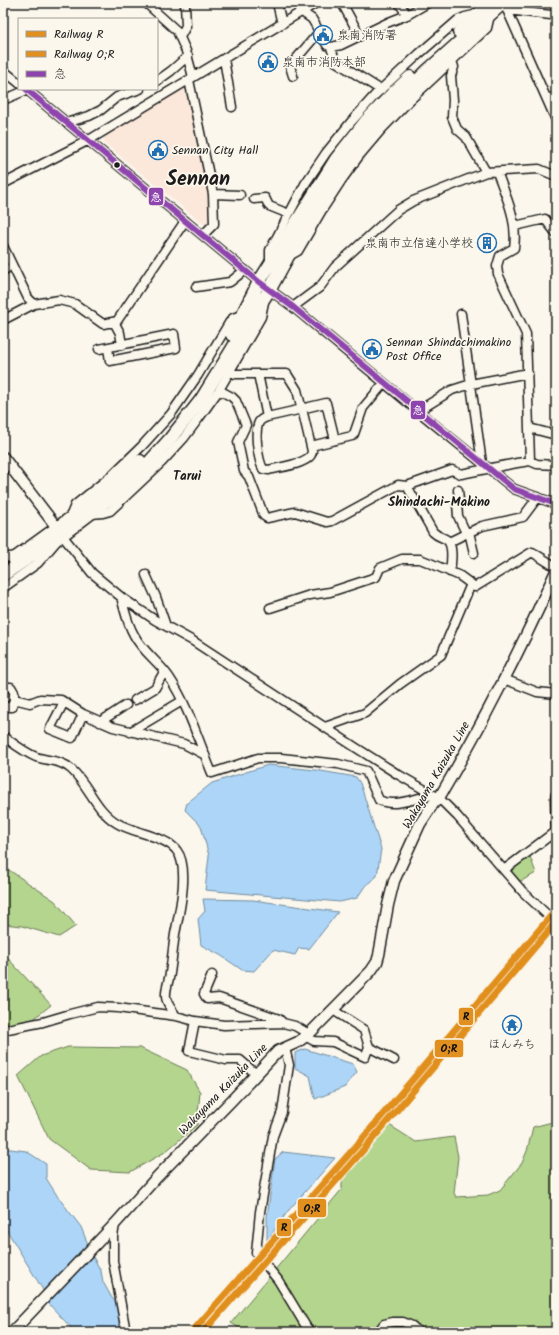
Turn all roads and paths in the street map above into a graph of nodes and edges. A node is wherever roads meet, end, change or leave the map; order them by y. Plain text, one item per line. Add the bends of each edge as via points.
1 (146, 3) edge
2 (185, 3) edge
3 (276, 3) edge
4 (316, 3) edge
5 (342, 3) edge
6 (399, 3) edge
7 (428, 3) edge
8 (505, 5) edge
9 (486, 10) edge
10 (302, 12) junction
11 (556, 14) edge
12 (407, 15) junction
13 (282, 24) junction
14 (319, 32) junction
15 (180, 36) junction
16 (360, 36) junction
17 (331, 47) junction
18 (188, 56) junction
19 (224, 59) junction
20 (452, 61) junction
21 (3, 70) edge
22 (293, 76) dead end
23 (191, 79) junction
24 (158, 80) edge
25 (18, 82) edge
26 (24, 90) edge
27 (27, 90) edge
28 (137, 90) edge
29 (381, 90) junction
30 (546, 97) junction
31 (556, 99) edge
32 (3, 100) edge
33 (232, 107) dead end
34 (556, 120) edge
35 (66, 123) junction
36 (89, 140) junction
37 (486, 172) junction
38 (497, 172) junction
39 (556, 176) edge
40 (3, 184) edge
41 (213, 194) junction
42 (240, 195) dead end
43 (254, 199) dead end
44 (289, 214) junction
45 (185, 221) junction
46 (514, 226) junction
47 (556, 233) edge
48 (203, 235) junction
49 (3, 246) edge
50 (289, 256) junction
51 (270, 265) junction
52 (245, 270) junction
53 (259, 282) junction
54 (196, 287) dead end
55 (267, 293) junction
56 (34, 304) junction
57 (293, 307) junction
58 (461, 314) dead end
59 (3, 320) edge
60 (114, 322) junction
61 (150, 339) junction
62 (122, 345) junction
63 (108, 348) junction
64 (99, 349) dead end
65 (153, 352) junction
66 (229, 371) junction
67 (528, 373) junction
68 (258, 374) junction
69 (384, 383) junction
70 (472, 384) junction
71 (219, 390) junction
72 (302, 409) junction
73 (418, 411) junction
74 (267, 417) junction
75 (529, 428) junction
76 (555, 433) edge
77 (335, 440) junction
78 (311, 446) junction
79 (3, 456) edge
80 (530, 461) junction
81 (482, 463) junction
82 (556, 465) edge
83 (489, 468) junction
84 (407, 486) junction
85 (458, 490) dead end
86 (538, 497) junction
87 (556, 504) edge
88 (91, 514) junction
89 (60, 532) junction
90 (467, 532) junction
91 (449, 542) junction
92 (474, 553) dead end
93 (17, 556) junction
94 (3, 558) edge
95 (3, 566) edge
96 (556, 567) edge
97 (556, 571) edge
98 (450, 572) junction
99 (146, 575) dead end
100 (3, 576) edge
101 (471, 584) junction
102 (3, 588) edge
103 (121, 597) junction
104 (270, 608) dead end
105 (166, 626) junction
106 (164, 672) junction
107 (504, 678) junction
108 (3, 687) edge
109 (556, 694) edge
110 (14, 700) junction
111 (135, 700) dead end
112 (64, 702) junction
113 (182, 702) junction
114 (126, 705) dead end
115 (3, 707) edge
116 (83, 714) junction
117 (100, 722) junction
118 (325, 727) junction
119 (130, 732) junction
120 (3, 736) edge
121 (204, 755) junction
122 (556, 794) edge
123 (435, 796) junction
124 (504, 870) junction
125 (556, 923) edge
126 (212, 975) dead end
127 (333, 1010) junction
128 (176, 1016) junction
129 (195, 1021) junction
130 (284, 1023) junction
131 (3, 1030) edge
132 (307, 1035) junction
133 (370, 1047) junction
134 (285, 1048) junction
135 (394, 1060) dead end
136 (256, 1074) junction
137 (115, 1224) junction
138 (12, 1332) edge
139 (126, 1332) edge
140 (310, 1332) edge
141 (378, 1332) edge
142 (419, 1332) edge

1 - 15 street via 173,26
2 - 15 street via 186,26
3 - 13 street
4 - 10 street
5 - 16 street
6 - 12 street
7 - 12 street
8 - 9 highway
8 - 11 street
8 - 30 street
9 - 20 street via 487,28
9 - 29 street via 458,20
9 - 50 highway via 381,117 360,142 327,185
9 - 51 highway via 393,93 366,121 336,159
10 - 13 street
10 - 14 street via 312,19
12 - 16 street
13 - 19 street
14 - 17 street
14 - 22 street via 290,66
15 - 18 street
16 - 17 street via 341,46
17 - 29 street via 335,60
18 - 23 street
18 - 24 street
19 - 23 street
19 - 33 street
20 - 37 street via 452,118
20 - 50 street via 411,99 359,156 298,251
21 - 25 street
23 - 36 street
23 - 41 street
26 - 32 street
27 - 35 street
28 - 35 street via 117,97 89,116
29 - 44 street via 326,153
30 - 31 street
30 - 34 street
35 - 36 street
36 - 40 street
36 - 45 street
37 - 38 street
37 - 57 street via 413,201 398,210 336,267 320,287
38 - 39 street via 539,169
38 - 46 street
41 - 42 street
41 - 48 street via 214,224
43 - 44 street via 265,198 270,206
44 - 51 street via 270,250
45 - 48 street
45 - 60 street
46 - 47 street via 545,219
46 - 67 street via 514,248 500,256 497,266 498,274 526,334
48 - 52 street
49 - 56 street via 28,298
50 - 55 highway
51 - 53 highway
52 - 53 street
52 - 54 street via 230,282
53 - 55 street
53 - 89 highway via 244,314 199,389 174,423 148,453 109,489 68,520
55 - 57 street
55 - 66 street via 261,317
55 - 88 highway via 201,400 175,434 144,468
56 - 59 street
56 - 60 street via 59,300 75,304 103,324
57 - 69 street
58 - 70 street
60 - 62 street via 120,333
61 - 62 street
61 - 65 street
61 - 65 street via 174,334 176,348
62 - 63 street
63 - 64 street
63 - 65 street via 110,361
66 - 68 street via 235,374
66 - 71 street
67 - 70 street
67 - 75 street
68 - 72 street via 287,374 297,390
68 - 74 street
69 - 73 street
69 - 77 street via 363,408 354,434
70 - 73 street via 452,390
70 - 81 street
71 - 84 street via 236,401 246,425 238,442 244,471 267,518 295,512 327,522 332,521 398,485
71 - 88 street via 184,438 144,479 110,511
72 - 74 street
72 - 77 street via 326,404
72 - 78 street
73 - 81 street
74 - 78 street via 259,423 257,440 263,469 304,462 312,455
75 - 76 street
75 - 80 street
77 - 78 street
79 - 89 main road
80 - 82 street
80 - 83 street
81 - 83 street
83 - 84 street via 461,474 452,470
83 - 86 street via 514,489
84 - 91 street via 433,532
85 - 90 street via 458,516
86 - 87 street
86 - 90 street via 523,517
88 - 89 highway
89 - 93 highway
89 - 100 highway
89 - 102 street via 38,563
89 - 103 street via 92,573
90 - 91 street
90 - 92 street
91 - 98 street via 452,557
93 - 94 street
93 - 95 highway
96 - 101 street via 532,552 475,587
97 - 107 main road, Wakayama Kaizuka Line
98 - 101 street
98 - 104 street via 420,559 402,559 380,568 376,577
99 - 105 street
101 - 118 street via 441,655 365,713
103 - 105 street
103 - 106 street via 127,622 134,636
105 - 118 street via 193,640
106 - 111 street via 155,688
106 - 113 street
107 - 109 street via 537,692
107 - 123 main road, Wakayama Kaizuka Line via 484,717
108 - 110 street via 12,688
110 - 112 street via 30,703 40,698 50,698
110 - 115 street via 12,707
112 - 116 street
112 - 116 street via 50,729 72,738
113 - 119 street
113 - 121 street
114 - 117 street
116 - 117 street
117 - 119 street
118 - 123 street
119 - 121 street via 184,744
120 - 128 street via 27,753 62,763 70,768 106,816 131,830 160,839 177,850 182,863 182,892 166,998
121 - 123 street via 212,773 258,758 281,758 338,764 366,771 379,800 384,802 398,803
122 - 124 street via 556,831
123 - 124 street via 457,816
123 - 127 main road, Wakayama Kaizuka Line via 394,881 377,962 372,971
124 - 125 street
126 - 130 street via 204,994 207,999 219,998
127 - 132 main road, Wakayama Kaizuka Line
127 - 133 street via 364,1030
128 - 129 street
128 - 131 street via 98,1007
129 - 130 street via 224,1025
129 - 136 street via 189,1051 226,1060 240,1060
130 - 132 street via 295,1026
132 - 133 street via 314,1041 333,1042 365,1057
132 - 134 main road, Wakayama Kaizuka Line
133 - 135 street
134 - 136 main road, Wakayama Kaizuka Line via 278,1051
134 - 140 street via 290,1065 282,1112 273,1136 256,1253 278,1280
136 - 137 main road, Wakayama Kaizuka Line
137 - 138 main road, Wakayama Kaizuka Line
137 - 139 street via 112,1261
141 - 142 street via 384,1324 394,1322 403,1322

